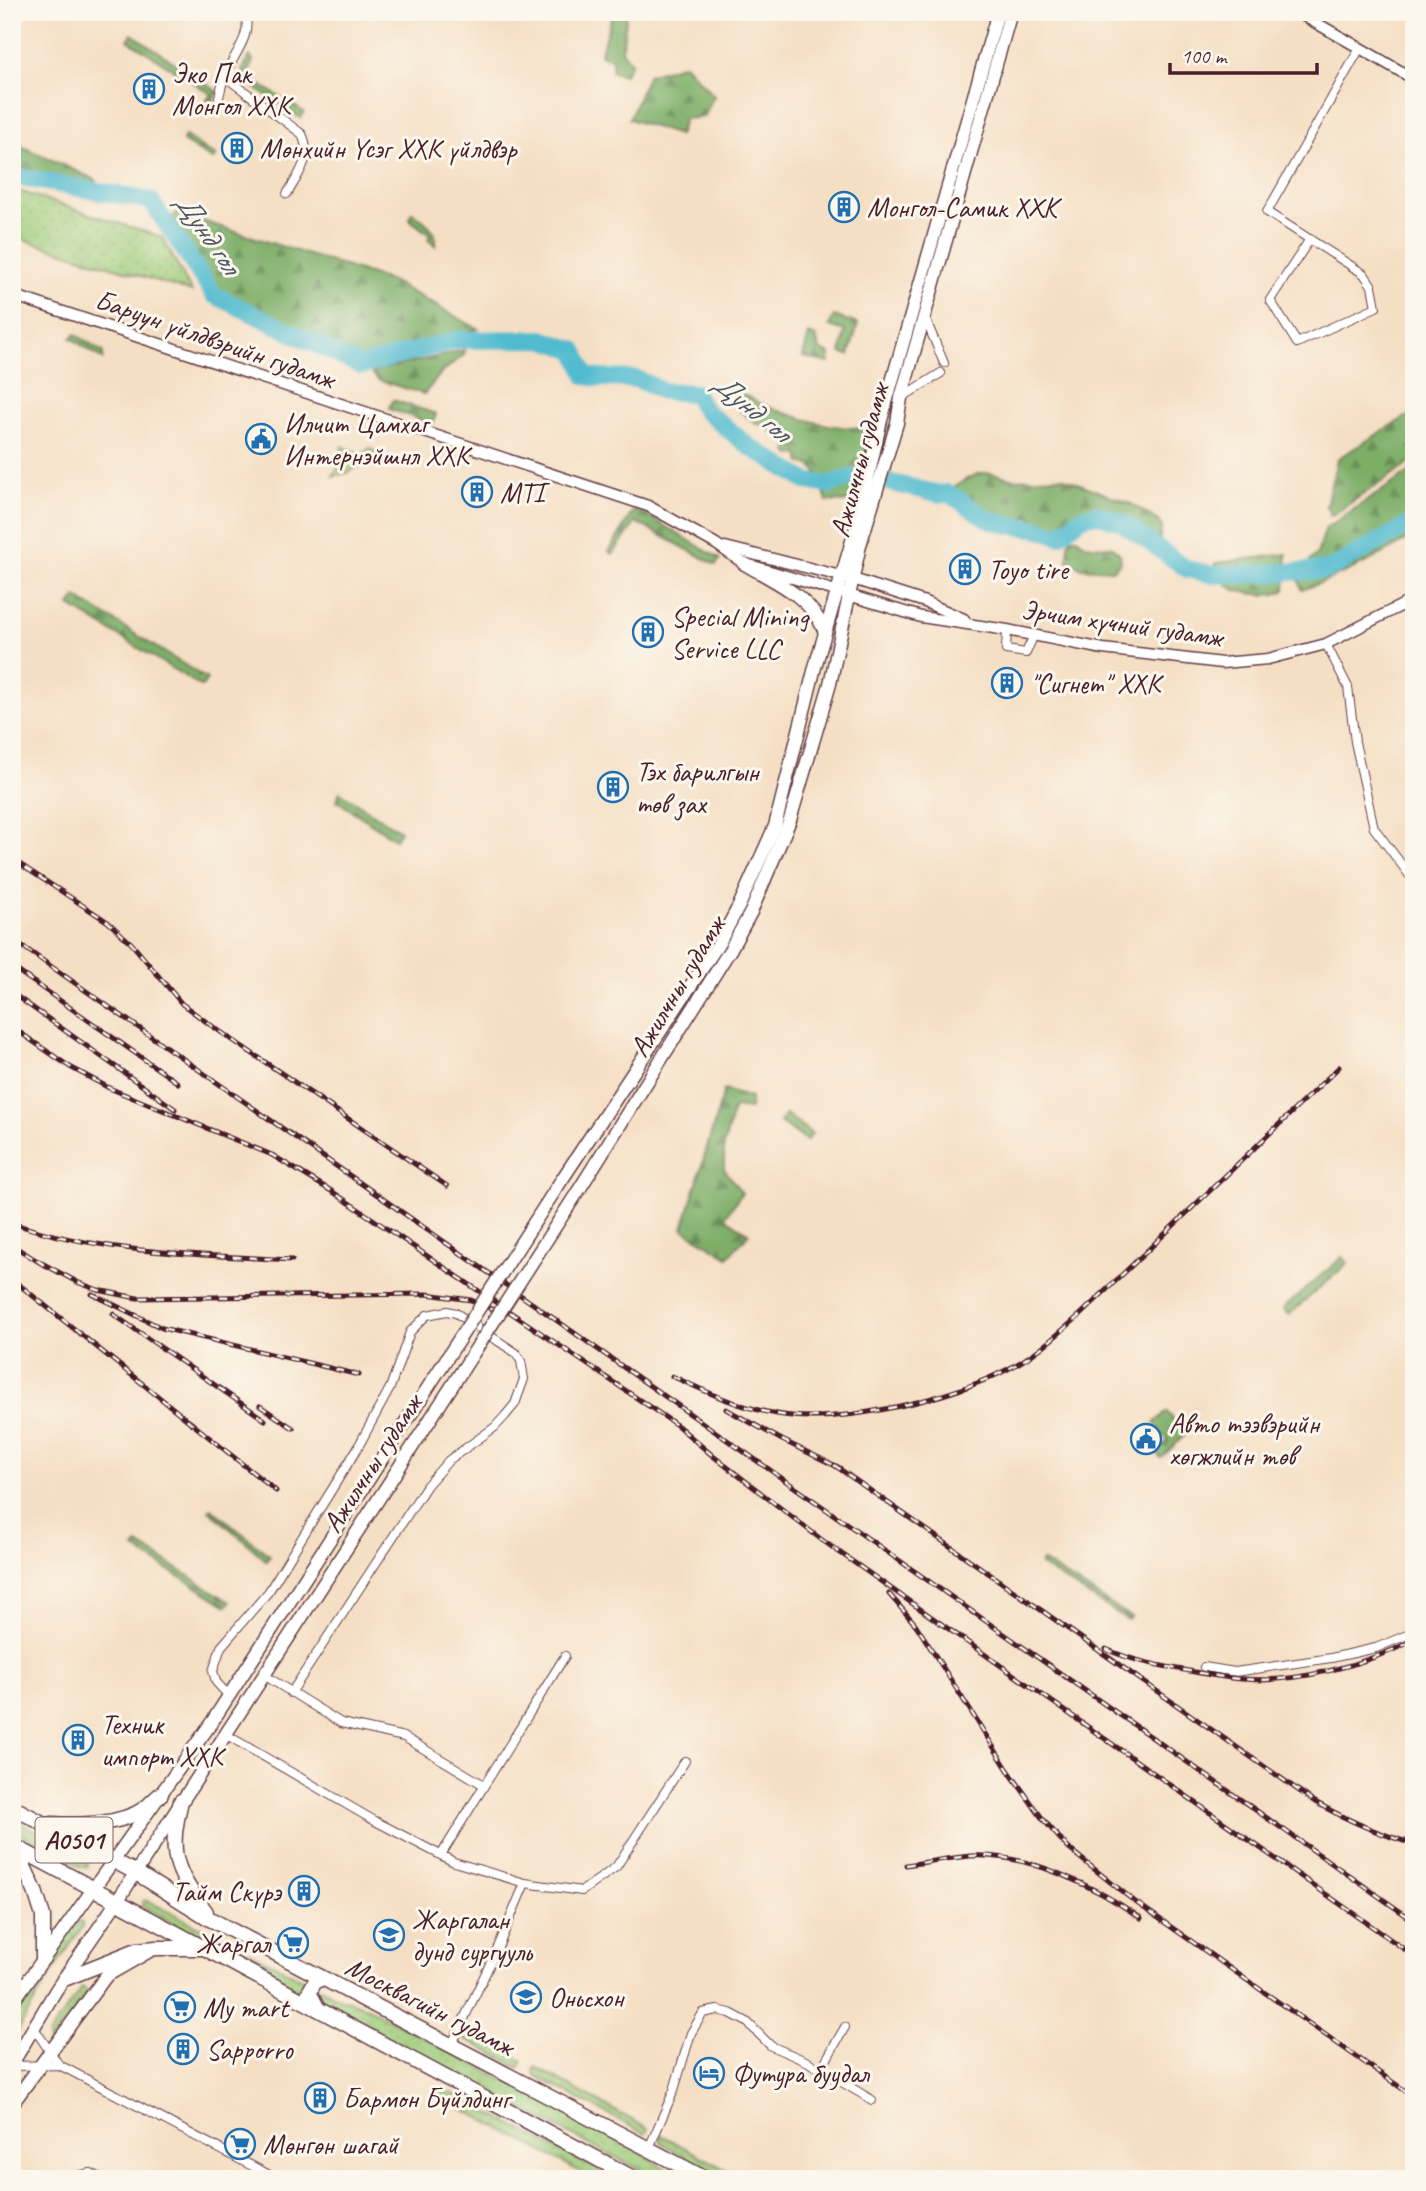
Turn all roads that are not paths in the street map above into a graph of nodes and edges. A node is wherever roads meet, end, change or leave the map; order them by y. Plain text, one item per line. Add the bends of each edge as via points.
1 (244, 12) edge
2 (998, 12) edge
3 (1011, 12) edge
4 (1297, 12) edge
5 (1360, 48) junction
6 (224, 76) junction
7 (1414, 79) edge
8 (219, 97) dead end
9 (287, 194) dead end
10 (1310, 239) junction
11 (12, 295) edge
12 (924, 317) junction
13 (944, 363) dead end
14 (941, 373) dead end
15 (901, 398) junction
16 (862, 521) junction
17 (716, 544) junction
18 (743, 563) junction
19 (847, 577) junction
20 (836, 592) junction
21 (849, 596) junction
22 (1414, 599) edge
23 (979, 626) junction
24 (1007, 630) junction
25 (825, 632) junction
26 (1033, 637) junction
27 (1326, 644) junction
28 (1414, 881) edge
29 (745, 909) junction
30 (1414, 1632) edge
31 (565, 1656) dead end
32 (1205, 1667) dead end
33 (264, 1675) junction
34 (291, 1693) junction
35 (229, 1696) junction
36 (225, 1734) junction
37 (685, 1761) dead end
38 (484, 1785) junction
39 (161, 1794) junction
40 (181, 1801) junction
41 (12, 1807) edge
42 (43, 1823) junction
43 (14, 1846) edge
44 (441, 1855) junction
45 (112, 1861) junction
46 (135, 1872) junction
47 (525, 1883) junction
48 (93, 1889) junction
49 (116, 1903) junction
50 (211, 1919) junction
51 (156, 1948) junction
52 (204, 1948) junction
53 (43, 1958) junction
54 (322, 1978) junction
55 (64, 1979) junction
56 (12, 2003) edge
57 (318, 2009) junction
58 (34, 2028) junction
59 (845, 2028) dead end
60 (12, 2037) edge
61 (452, 2044) junction
62 (19, 2052) junction
63 (50, 2052) junction
64 (12, 2065) edge
65 (59, 2065) junction
66 (40, 2066) junction
67 (821, 2069) junction
68 (872, 2100) dead end
69 (12, 2104) edge
70 (649, 2148) junction
71 (63, 2179) edge
72 (102, 2179) edge
73 (277, 2179) edge
74 (635, 2179) edge
75 (706, 2179) edge

1 - 6 street via 245,37
2 - 16 main road, Ажилчны гудамж via 881,420
3 - 12 main road, Ажилчны гудамж
4 - 5 street
5 - 7 street
5 - 10 street via 1267,212
6 - 8 street
6 - 9 street via 302,134 307,154
10 - 10 street via 1270,300 1297,343 1376,307 1364,274
11 - 17 street, Баруун үйлдвэрийн гудамж via 648,506
12 - 13 street
12 - 15 main road, Ажилчны гудамж
14 - 15 street
15 - 16 main road, Ажилчны гудамж via 897,423
16 - 19 main road, Ажилчны гудамж
17 - 18 street, Баруун үйлдвэрийн гудамж
17 - 19 street, Баруун үйлдвэрийн гудамж
18 - 20 street, Баруун үйлдвэрийн гудамж
18 - 25 main road via 808,604
19 - 20 main road, Ажилчны гудамж
19 - 21 main road, Ажилчны гудамж
19 - 23 street, Эрчим хүчний гудамж
20 - 21 street, Эрчим хүчний гудамж
20 - 25 main road, Ажилчны гудамж
21 - 23 street, Эрчим хүчний гудамж via 921,617
21 - 29 main road, Ажилчны гудамж via 830,684 790,820
22 - 27 street, Эрчим хүчний гудамж
23 - 24 street, Эрчим хүчний гудамж
24 - 26 street, Эрчим хүчний гудамж
24 - 26 street via 1006,650 1026,653
25 - 29 main road, Ажилчны гудамж via 775,826
26 - 27 street, Эрчим хүчний гудамж via 1222,663 1268,659
27 - 28 street via 1348,687 1374,828
29 - 33 main road, Ажилчны гудамж, bridge via 730,950
29 - 35 main road, Ажилчны гудамж, bridge via 559,1184
30 - 32 street via 1376,1648 1331,1658 1235,1672
31 - 38 street
33 - 34 street
33 - 36 main road, Ажилчны гудамж
34 - 35 street via 427,1485 449,1460 495,1427 522,1390 524,1371 516,1353 456,1313 427,1315 410,1332 390,1388 357,1449 269,1591 221,1647 213,1671
34 - 38 street via 341,1723 404,1737
35 - 39 main road, Ажилчны гудамж
36 - 40 main road, Ажилчны гудамж
36 - 44 street
37 - 47 street via 616,1867 601,1879 582,1891
38 - 44 street
39 - 42 highway via 143,1810 119,1819
39 - 45 main road, Ажилчны гудамж
40 - 46 main road, Ажилчны гудамж
40 - 50 highway via 173,1832 176,1859 183,1880
41 - 42 highway, A0501
42 - 45 highway, A0501
43 - 48 highway, A0501
43 - 53 highway via 43,1916
44 - 47 street
45 - 46 highway, A0501
45 - 48 main road, Ажилчны гудамж
46 - 49 main road, Ажилчны гудамж
46 - 50 highway, Москвагийн гудамж
47 - 61 street
48 - 49 highway, A0501
48 - 53 main road, Ажилчны гудамж
49 - 52 highway, Москвагийн гудамж
49 - 55 main road, Ажилчны гудамж
50 - 54 highway, Москвагийн гудамж
51 - 52 highway
51 - 55 highway via 116,1957
51 - 63 main road via 106,1976
52 - 57 highway, Москвагийн гудамж
53 - 56 main road, Ажилчны гудамж
54 - 57 highway via 309,1992
54 - 61 highway, Москвагийн гудамж
55 - 58 main road, Ажилчны гудамж
57 - 74 highway, Москвагийн гудамж
58 - 62 main road, Ажилчны гудамж
58 - 63 street
59 - 67 street
60 - 62 main road
61 - 70 highway, Москвагийн гудамж
62 - 64 main road, Ажилчны гудамж
63 - 65 street
63 - 66 main road
64 - 66 street
65 - 66 street
65 - 73 street
66 - 69 main road
67 - 68 street
67 - 70 street via 771,2046 747,2022 730,2013 703,2013
70 - 75 highway, Москвагийн гудамж
71 - 72 street via 91,2173

